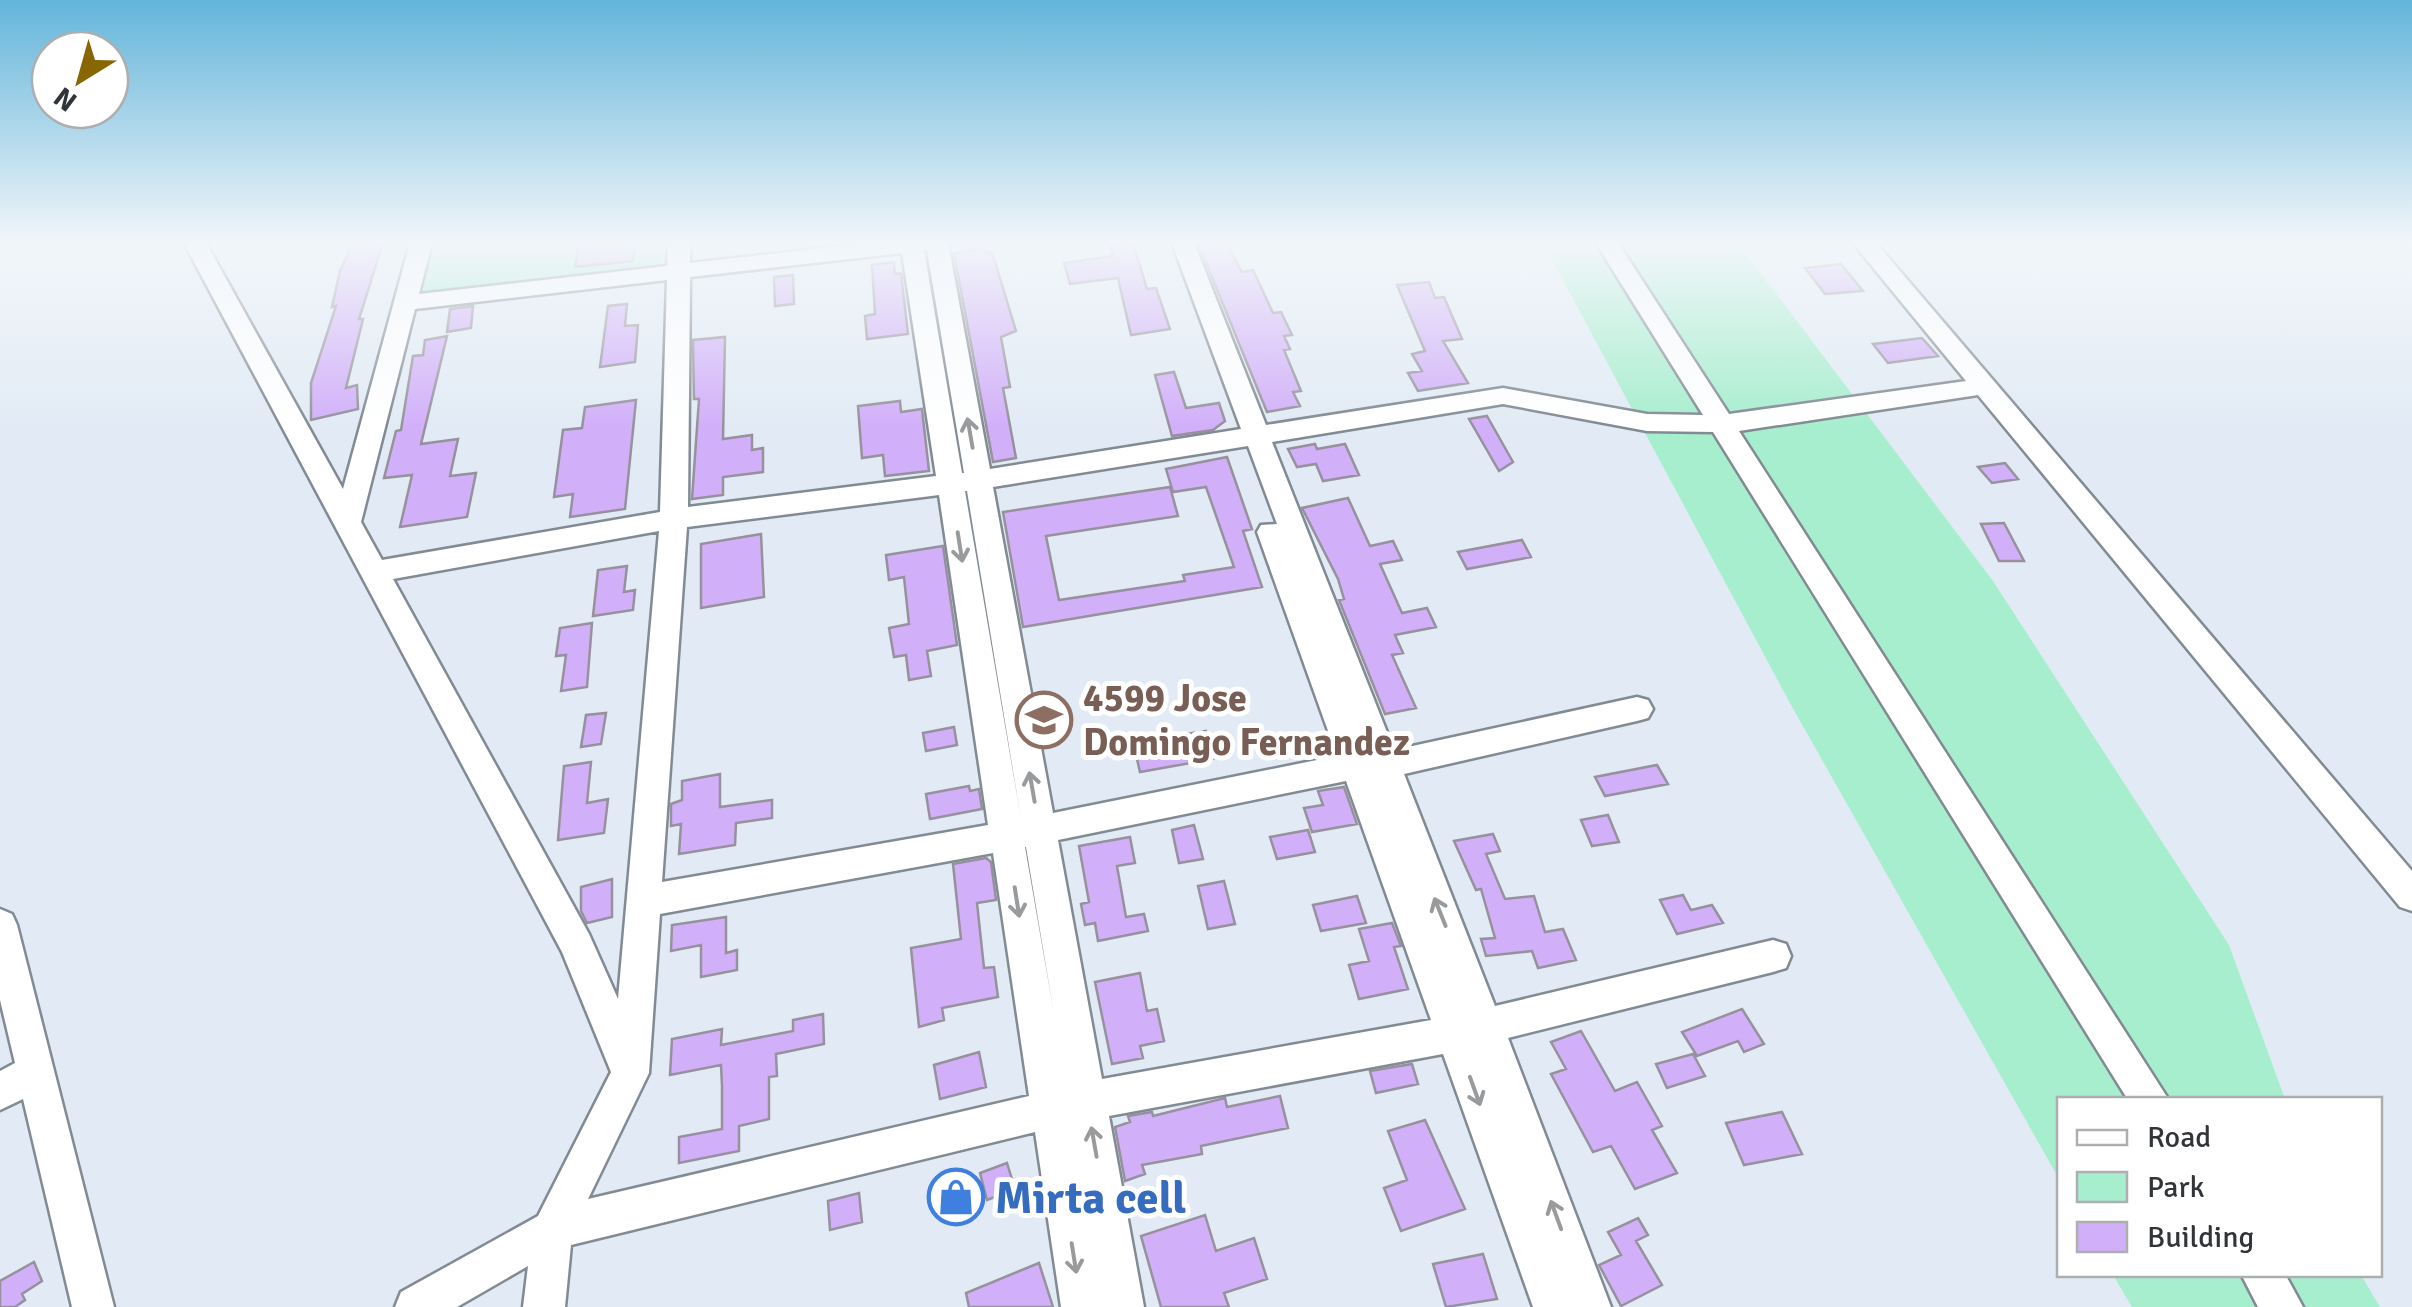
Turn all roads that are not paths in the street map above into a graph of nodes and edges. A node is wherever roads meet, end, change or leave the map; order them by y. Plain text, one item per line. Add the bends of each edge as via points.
1 (229, 304) edge
2 (404, 304) edge
3 (678, 304) edge
4 (933, 304) edge
5 (1191, 304) edge
6 (1203, 304) edge
7 (1646, 304) edge
8 (1916, 304) edge
9 (1986, 386) junction
10 (1722, 424) junction
11 (1246, 436) junction
12 (964, 481) junction
13 (674, 518) junction
14 (348, 520) junction
15 (372, 572) junction
16 (1637, 709) dead end
17 (1369, 766) junction
18 (1023, 832) junction
19 (2412, 896) edge
20 (644, 900) junction
21 (0, 925) edge
22 (1773, 956) dead end
23 (1470, 1029) junction
24 (36, 1072) junction
25 (630, 1073) junction
26 (0, 1091) edge
27 (2148, 1097) edge
28 (1068, 1105) junction
29 (552, 1230) junction
30 (2263, 1277) edge
31 (93, 1307) edge
32 (416, 1307) edge
33 (544, 1307) edge
34 (1082, 1307) edge
35 (1122, 1307) edge
36 (1554, 1307) edge
37 (1590, 1307) edge
38 (2282, 1307) edge

1 - 14 street
2 - 14 street
3 - 13 street
4 - 12 street
5 - 11 street
6 - 11 street
7 - 10 street
8 - 9 street
9 - 10 street
9 - 19 street
10 - 11 street via 1663,424 1503,396
10 - 27 street
11 - 12 street
11 - 17 street
12 - 13 street
12 - 18 street
13 - 15 street
13 - 20 street
14 - 15 street
15 - 25 street via 577,945
16 - 17 street
17 - 18 street
17 - 23 street
18 - 20 street
18 - 28 street
20 - 25 street
21 - 24 street
22 - 23 street
23 - 28 street
23 -> 36 street
37 -> 23 street
24 - 26 street
24 - 31 street
25 - 29 street
28 - 29 street
28 -> 34 street
35 -> 28 street
29 - 32 street
29 - 33 street
30 - 38 street

